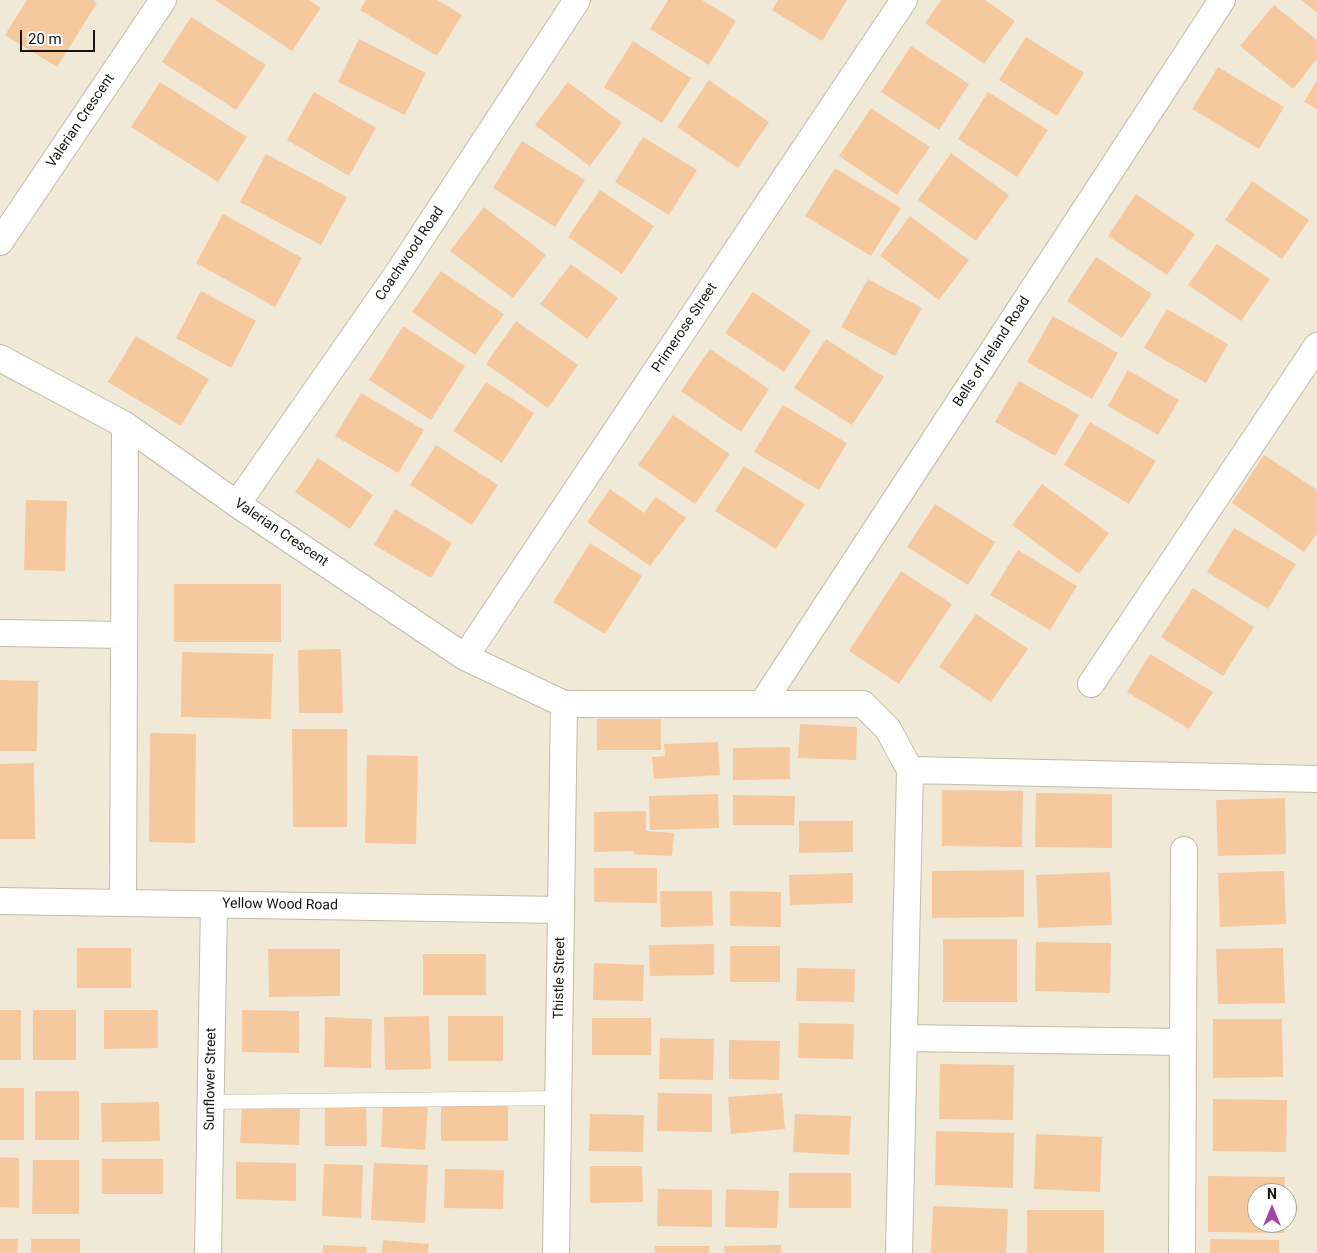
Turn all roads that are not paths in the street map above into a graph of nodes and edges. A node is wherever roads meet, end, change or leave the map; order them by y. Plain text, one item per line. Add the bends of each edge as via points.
1 (163, 0) edge
2 (577, 0) edge
3 (904, 0) edge
4 (1222, 0) edge
5 (0, 242) edge
6 (1317, 346) edge
7 (0, 358) edge
8 (125, 424) junction
9 (237, 504) junction
10 (0, 633) edge
11 (124, 635) junction
12 (465, 657) junction
13 (1091, 684) dead end
14 (564, 704) junction
15 (762, 704) junction
16 (910, 770) junction
17 (1317, 779) edge
18 (1184, 850) dead end
19 (0, 901) edge
20 (123, 903) junction
21 (214, 904) junction
22 (561, 910) junction
23 (904, 1038) junction
24 (1182, 1042) junction
25 (558, 1098) junction
26 (211, 1102) junction
27 (208, 1253) edge
28 (556, 1253) edge
29 (899, 1253) edge
30 (1182, 1253) edge

1 - 5 street, Valerian Crescent
2 - 9 street, Coachwood Road via 398,273
3 - 12 street, Primerose Street
4 - 15 street, Bells of Ireland Road
6 - 13 street
7 - 8 street, Valerian Crescent
8 - 9 street, Valerian Crescent
8 - 11 street
9 - 12 street, Valerian Crescent
10 - 11 street
11 - 20 street
12 - 14 street, Valerian Crescent
14 - 15 street
14 - 22 street, Thistle Street
15 - 16 street via 863,704 888,729
16 - 17 street
16 - 23 street
18 - 24 street
19 - 20 street, Yellow Wood Road
20 - 21 street, Yellow Wood Road
21 - 22 street, Yellow Wood Road
21 - 26 street, Sunflower Street
22 - 25 street, Thistle Street
23 - 24 street
23 - 29 street
24 - 30 street
25 - 26 lane
25 - 28 street, Thistle Street
26 - 27 street, Sunflower Street

